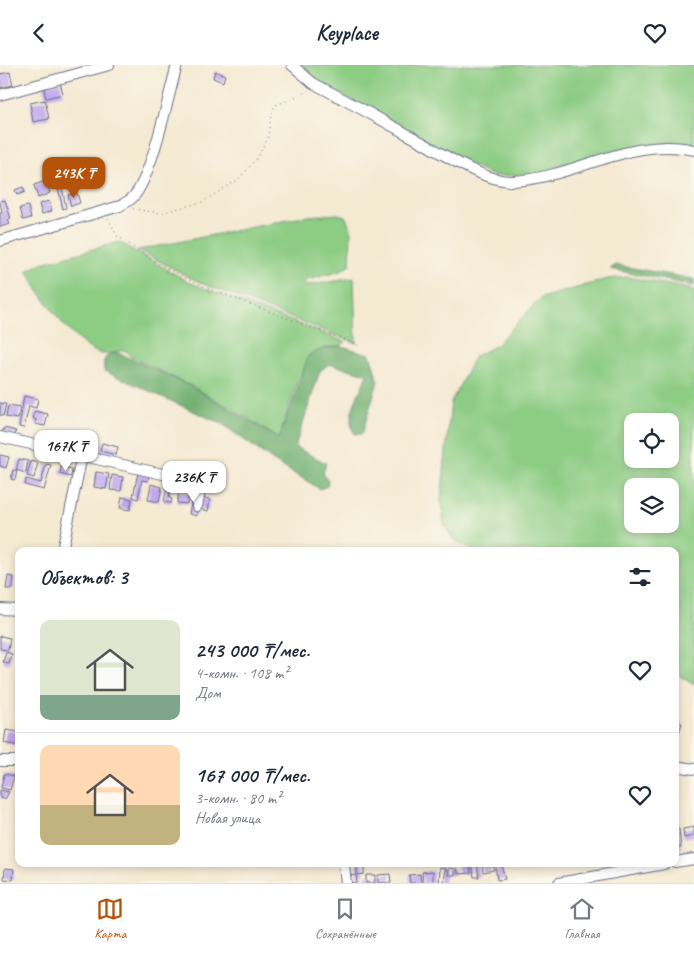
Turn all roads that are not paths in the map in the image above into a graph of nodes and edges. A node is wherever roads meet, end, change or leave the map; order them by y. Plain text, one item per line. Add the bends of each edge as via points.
1 (109, 65) edge
2 (177, 65) edge
3 (292, 65) edge
4 (0, 95) edge
5 (694, 150) edge
6 (0, 241) edge
7 (0, 437) edge
8 (82, 455) junction
9 (197, 506) dead end
10 (63, 547) edge
11 (0, 609) edge
12 (15, 610) edge
13 (0, 761) edge
14 (15, 761) edge
15 (679, 767) edge
16 (694, 769) edge
17 (694, 859) edge
18 (679, 861) edge
19 (344, 867) edge
20 (647, 867) edge
21 (346, 883) edge
22 (559, 883) edge

1 - 4 street
2 - 6 street via 149,167 133,197 120,206
3 - 5 street via 313,83 459,162 502,180 545,177 647,148 676,146
7 - 8 street
8 - 9 street via 202,483
8 - 10 street
11 - 12 street
13 - 14 street
15 - 16 street
17 - 18 street
19 - 21 street
20 - 22 street

